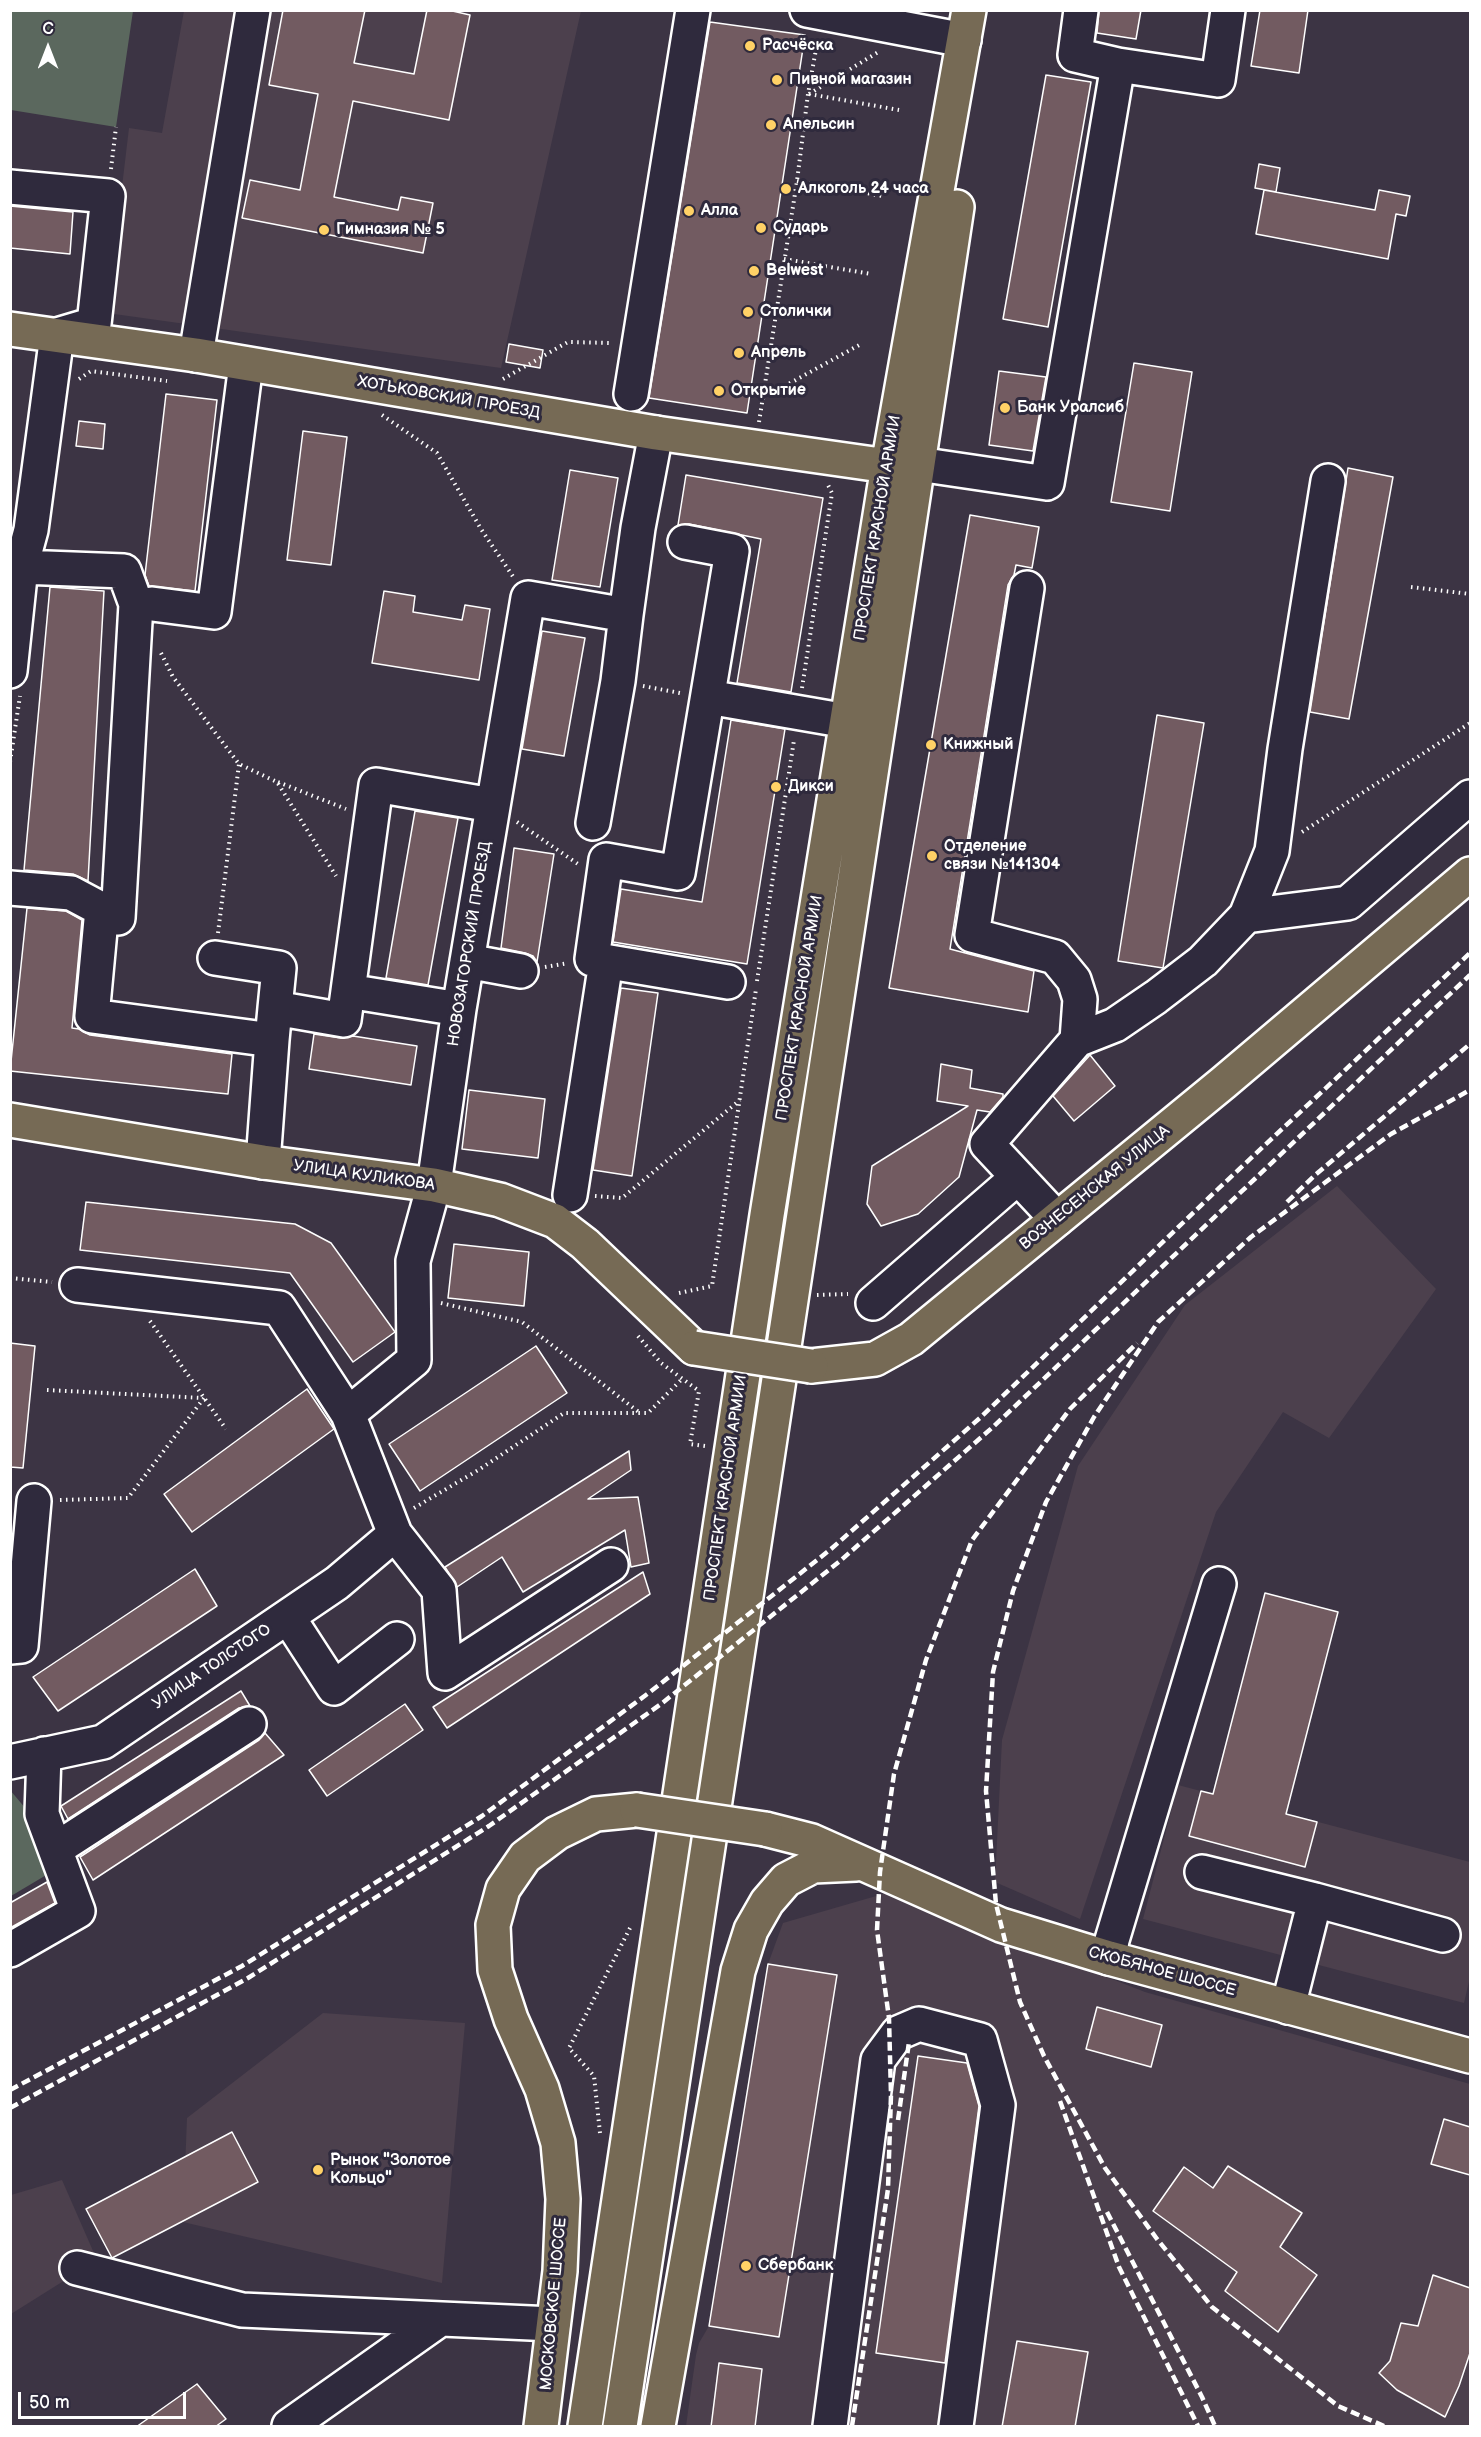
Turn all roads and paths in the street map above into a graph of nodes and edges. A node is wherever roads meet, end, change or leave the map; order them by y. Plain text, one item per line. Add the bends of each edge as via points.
1 (253, 10) edge
2 (693, 10) edge
3 (807, 10) edge
4 (986, 10) edge
5 (1082, 10) edge
6 (1228, 10) edge
7 (855, 20) junction
8 (967, 26) edge
9 (913, 31) junction
10 (1118, 65) junction
11 (808, 94) junction
12 (899, 110) dead end
13 (116, 127) dead end
14 (797, 181) junction
15 (10, 187) edge
16 (108, 196) junction
17 (883, 196) dead end
18 (784, 259) junction
19 (872, 274) dead end
20 (10, 329) edge
21 (57, 335) junction
22 (640, 343) junction
23 (861, 344) dead end
24 (196, 355) junction
25 (246, 363) junction
26 (91, 371) dead end
27 (500, 381) dead end
28 (178, 383) dead end
29 (631, 394) dead end
30 (763, 398) junction
31 (387, 413) dead end
32 (759, 427) dead end
33 (656, 433) junction
34 (903, 465) junction
35 (823, 476) dead end
36 (1328, 481) dead end
37 (21, 531) edge
38 (685, 542) dead end
39 (21, 567) junction
40 (1411, 587) dead end
41 (1027, 588) dead end
42 (1470, 594) edge
43 (528, 598) junction
44 (152, 604) dead end
45 (626, 615) junction
46 (157, 646) dead end
47 (10, 671) edge
48 (618, 681) junction
49 (708, 698) junction
50 (798, 713) junction
51 (847, 721) junction
52 (1470, 723) edge
53 (239, 764) junction
54 (277, 782) junction
55 (1470, 797) edge
56 (492, 804) junction
57 (371, 818) junction
58 (593, 823) dead end
59 (1272, 851) junction
60 (1470, 874) edge
61 (602, 880) junction
62 (10, 888) edge
63 (102, 909) junction
64 (360, 913) junction
65 (1246, 916) junction
66 (215, 958) joint
67 (467, 961) junction
68 (599, 961) junction
69 (521, 971) joint
70 (728, 982) dead end
71 (348, 991) junction
72 (459, 1009) junction
73 (274, 1024) junction
74 (1077, 1040) junction
75 (740, 1100) junction
76 (10, 1120) edge
77 (263, 1162) junction
78 (1018, 1177) junction
79 (434, 1185) junction
80 (570, 1195) joint
81 (1057, 1219) junction
82 (10, 1278) edge
83 (77, 1285) joint
84 (672, 1286) dead end
85 (129, 1291) junction
86 (414, 1297) junction
87 (873, 1303) dead end
88 (684, 1338) joint
89 (682, 1379) dead end
90 (47, 1390) dead end
91 (204, 1398) junction
92 (640, 1413) junction
93 (348, 1414) junction
94 (226, 1429) dead end
95 (690, 1444) dead end
96 (707, 1447) dead end
97 (34, 1501) joint
98 (393, 1528) junction
99 (611, 1565) dead end
100 (1219, 1584) dead end
101 (288, 1617) junction
102 (397, 1639) dead end
103 (10, 1647) edge
104 (249, 1724) dead end
105 (44, 1754) junction
106 (10, 1762) edge
107 (765, 1829) joint
108 (56, 1849) junction
109 (862, 1863) junction
110 (1202, 1872) dead end
111 (1315, 1900) junction
112 (631, 1928) dead end
113 (1443, 1935) dead end
114 (10, 1950) edge
115 (1109, 1958) junction
116 (1288, 2007) junction
117 (1470, 2056) edge
118 (600, 2136) dead end
119 (77, 2268) dead end
120 (439, 2320) junction
121 (553, 2324) junction
122 (289, 2427) edge
123 (541, 2427) edge
124 (585, 2427) edge
125 (620, 2427) edge
126 (658, 2427) edge
127 (830, 2427) edge
128 (956, 2427) edge

1 - 24 street
2 - 22 street
3 - 7 street
4 - 34 main road, ПРОСПЕКТ КРАСНОЙ АРМИИ
5 - 10 street via 1075,55
6 - 10 street via 1218,80
7 - 9 street
7 - 11 path via 816,49
8 - 9 street
8 - 34 main road, ПРОСПЕКТ КРАСНОЙ АРМИИ
9 - 11 path
10 - 34 street via 1047,483
11 - 12 path
11 - 14 path
13 - 16 path
14 - 17 path
14 - 18 path
15 - 16 street
16 - 21 street via 94,324
18 - 19 path
18 - 30 path
20 - 21 main road, ХОТЬКОВСКИЙ ПРОЕЗД
21 - 24 main road, ХОТЬКОВСКИЙ ПРОЕЗД
21 - 37 street
22 - 27 path via 568,342
22 - 29 street
23 - 30 path
24 - 25 main road, ХОТЬКОВСКИЙ ПРОЕЗД
25 - 33 main road, ХОТЬКОВСКИЙ ПРОЕЗД
25 - 44 street via 214,612
26 - 28 path
30 - 32 path
31 - 43 path via 376,411 437,453 481,529
33 - 34 main road, ХОТЬКОВСКИЙ ПРОЕЗД
33 - 45 street
34 - 51 main road, ПРОСПЕКТ КРАСНОЙ АРМИИ
34 - 125 main road, ПРОСПЕКТ КРАСНОЙ АРМИИ
35 - 50 path via 832,493
36 - 59 street
37 - 39 street
38 - 49 street via 732,551
39 - 47 street
39 - 63 street via 124,571 136,604 118,918
40 - 42 path
41 - 74 street via 972,935 1055,957 1074,980 1080,999
43 - 45 street
43 - 56 street, НОВОЗАГОРСКИЙ ПРОЕЗД
45 - 48 street
46 - 53 path via 173,677
48 - 49 path
48 - 58 street
49 - 50 street
49 - 61 street via 678,873 606,860
50 - 51 street
50 - 75 path
51 - 124 main road, ПРОСПЕКТ КРАСНОЙ АРМИИ via 767,1215
52 - 59 path
53 - 54 path
53 - 66 path
54 - 57 path
54 - 64 path
55 - 65 street via 1348,903
56 - 57 street via 376,785
56 - 61 path
56 - 67 street, НОВОЗАГОРСКИЙ ПРОЕЗД
57 - 64 street
59 - 65 street
60 - 81 main road, ВОЗНЕСЕНСКАЯ УЛИЦА
61 - 68 street
62 - 63 street via 71,893
63 - 73 street via 92,1016
64 - 71 street
65 - 74 street via 1203,961 1156,997 1115,1025
66 - 73 street via 279,969
67 - 69 street
67 - 72 street, НОВОЗАГОРСКИЙ ПРОЕЗД
68 - 69 path
68 - 70 street
68 - 80 street
71 - 72 street
71 - 73 street via 344,1020
72 - 79 street, НОВОЗАГОРСКИЙ ПРОЕЗД
73 - 77 street
74 - 78 street via 987,1144
75 - 80 path via 622,1198
75 - 84 path via 712,1286 680,1294
76 - 77 main road, УЛИЦА КУЛИКОВА
77 - 79 main road, УЛИЦА КУЛИКОВА
78 - 81 street
78 - 87 street
79 - 86 street, НОВОЗАГОРСКИЙ ПРОЕЗД via 413,1261
79 - 88 main road, УЛИЦА КУЛИКОВА via 500,1200 555,1221 585,1244
81 - 88 main road, ВОЗНЕСЕНСКАЯ УЛИЦА, bridge via 911,1339 875,1359 811,1366
82 - 83 path
83 - 85 street
85 - 91 path
85 - 93 street via 279,1308
86 - 92 path via 522,1322
86 - 93 street, НОВОЗАГОРСКИЙ ПРОЕЗД via 414,1360
89 - 92 path via 648,1413
90 - 91 path
91 - 94 path
91 - 97 path via 128,1498
92 - 98 path via 564,1413
93 - 98 street
95 - 96 path
97 - 103 street via 21,1646
98 - 99 street via 439,1590 445,1673
98 - 101 street, УЛИЦА ТОЛСТОГО via 337,1583
100 - 115 street
101 - 102 street via 334,1688
101 - 105 street, УЛИЦА ТОЛСТОГО via 103,1742
104 - 108 street
105 - 106 street, УЛИЦА ТОЛСТОГО
105 - 108 street via 42,1814
107 - 109 main road, СКОБЯНОЕ ШОССЕ via 812,1842
107 - 121 main road, МОСКОВСКОЕ ШОССЕ, bridge via 637,1810 596,1814 558,1833 525,1857 503,1889 493,1925 495,1970 511,2019 542,2089 558,2143 563,2199
108 - 114 street via 78,1911
109 - 115 main road, СКОБЯНОЕ ШОССЕ via 1000,1925
109 - 126 main road via 813,1866 786,1880 751,1930 738,1971
110 - 111 street
111 - 113 street
111 - 116 street
112 - 118 path via 569,2048 594,2076
115 - 116 main road, СКОБЯНОЕ ШОССЕ
116 - 117 main road, СКОБЯНОЕ ШОССЕ
119 - 120 street via 242,2310
120 - 121 street
120 - 122 street
121 - 123 main road, МОСКОВСКОЕ ШОССЕ
127 - 128 street via 878,2060 898,2033 919,2024 980,2040 998,2105

